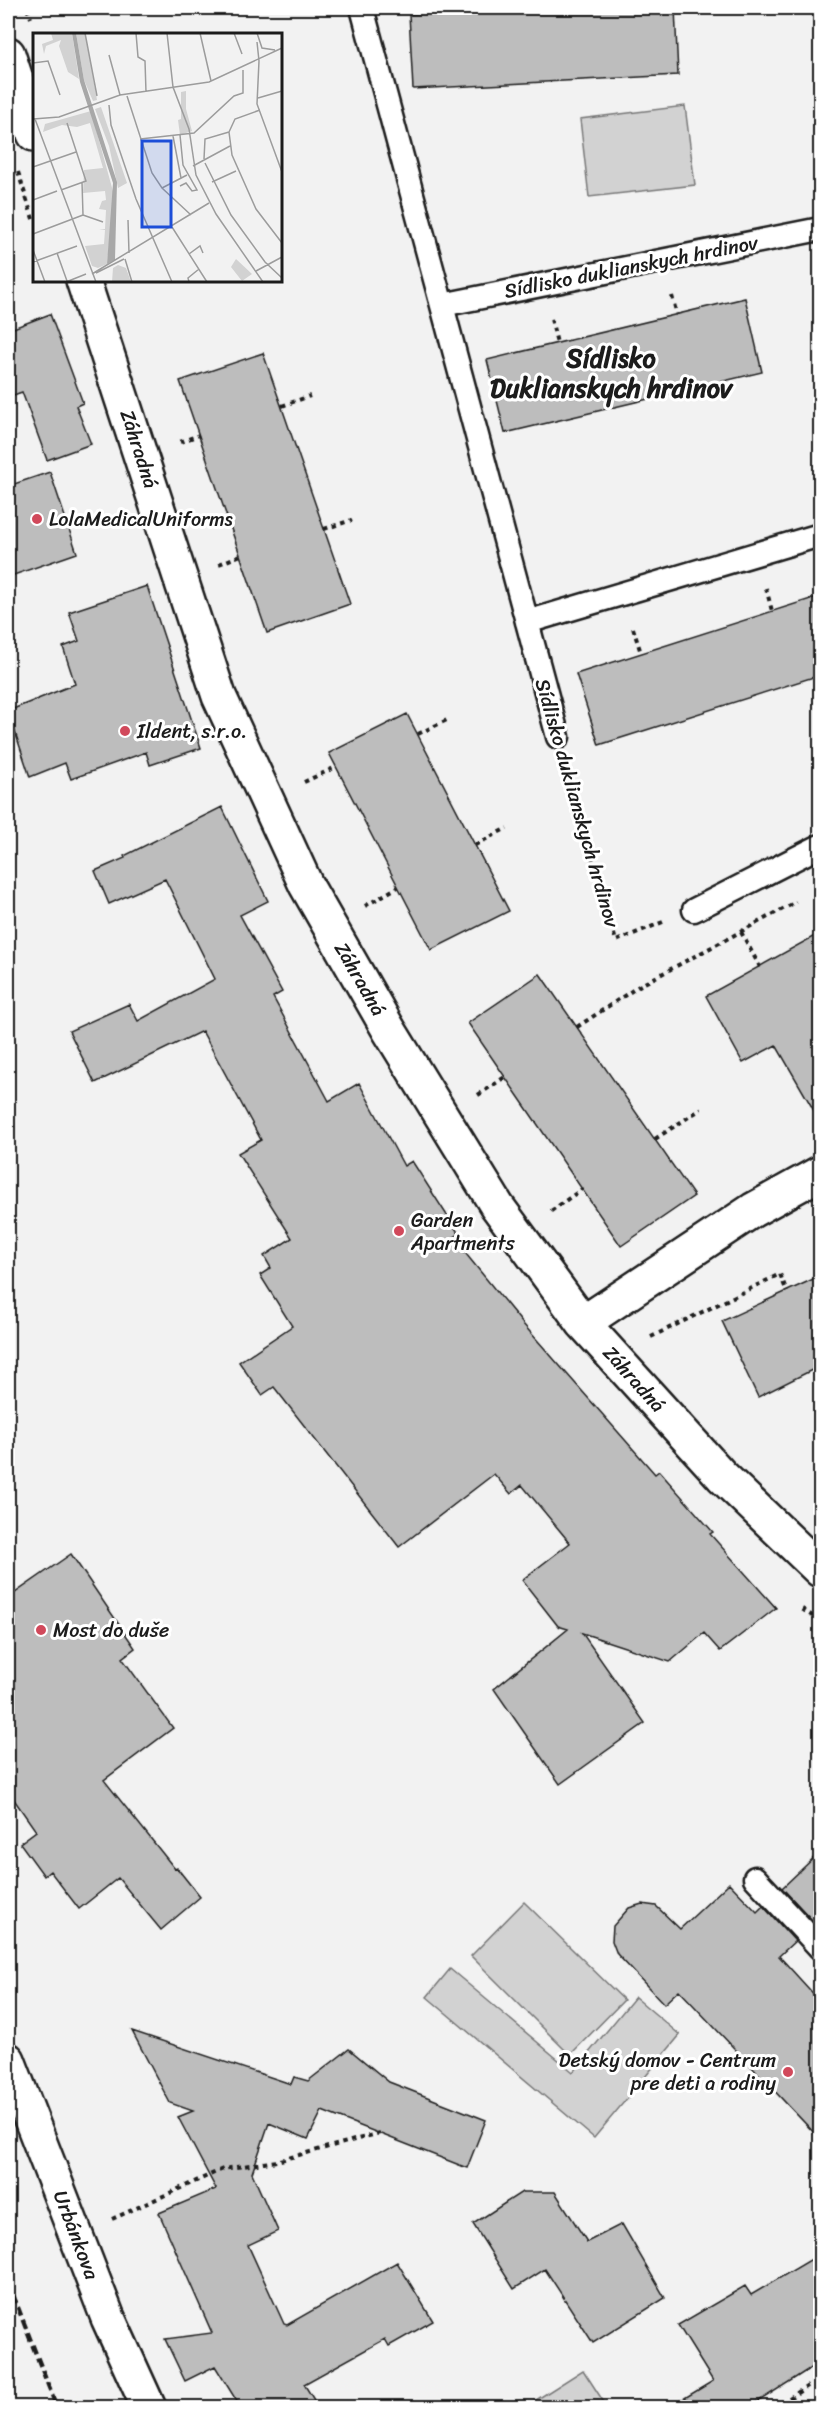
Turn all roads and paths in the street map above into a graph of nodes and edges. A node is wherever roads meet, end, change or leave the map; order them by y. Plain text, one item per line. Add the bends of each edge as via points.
1 (362, 8) edge
2 (8, 54) edge
3 (33, 131) edge
4 (17, 168) dead end
5 (33, 219) edge
6 (820, 229) edge
7 (84, 282) edge
8 (671, 290) dead end
9 (442, 304) junction
10 (550, 315) dead end
11 (677, 315) dead end
12 (557, 343) dead end
13 (310, 396) dead end
14 (282, 406) dead end
15 (199, 435) dead end
16 (171, 446) dead end
17 (352, 520) dead end
18 (324, 529) dead end
19 (820, 535) edge
20 (241, 555) dead end
21 (210, 567) dead end
22 (765, 585) dead end
23 (772, 611) dead end
24 (527, 622) junction
25 (632, 626) dead end
26 (640, 653) dead end
27 (449, 719) dead end
28 (418, 734) dead end
29 (558, 737) joint
30 (336, 767) dead end
31 (294, 786) dead end
32 (507, 828) dead end
33 (475, 845) dead end
34 (820, 846) edge
35 (398, 887) dead end
36 (801, 900) dead end
37 (694, 910) joint
38 (357, 911) dead end
39 (741, 932) junction
40 (760, 967) dead end
41 (577, 1027) dead end
42 (505, 1077) dead end
43 (473, 1098) dead end
44 (701, 1109) dead end
45 (655, 1138) dead end
46 (820, 1173) edge
47 (582, 1189) dead end
48 (545, 1215) dead end
49 (787, 1292) dead end
50 (596, 1313) junction
51 (820, 1570) edge
52 (755, 1878) dead end
53 (820, 1948) edge
54 (8, 2060) edge
55 (380, 2133) dead end
56 (112, 2220) dead end
57 (820, 2378) edge
58 (149, 2408) edge
59 (774, 2408) edge

1 - 9 lane, Sídlisko duklianskych hrdinov
2 - 3 street
4 - 5 path
6 - 9 lane, Sídlisko duklianskych hrdinov
7 - 50 street, Záhradná via 219,696 306,885 497,1206
8 - 11 path
9 - 24 lane, Sídlisko duklianskych hrdinov
10 - 12 path
13 - 14 path
15 - 16 path
17 - 18 path
19 - 24 lane
20 - 21 path
22 - 23 path
24 - 29 lane, Sídlisko duklianskych hrdinov
25 - 26 path
27 - 28 path
29 - 37 path, Sídlisko duklianskych hrdinov via 616,941
30 - 31 path
32 - 33 path
34 - 37 lane
35 - 38 path
36 - 39 path
39 - 40 path
39 - 41 path via 639,986
42 - 43 path
44 - 45 path
46 - 50 street via 753,1210
47 - 48 path
49 - 50 path via 780,1274 642,1341
50 - 51 street, Záhradná via 722,1476
52 - 53 lane
54 - 58 street, Urbánkova via 108,2318
55 - 56 path via 277,2161 223,2169
57 - 59 path

